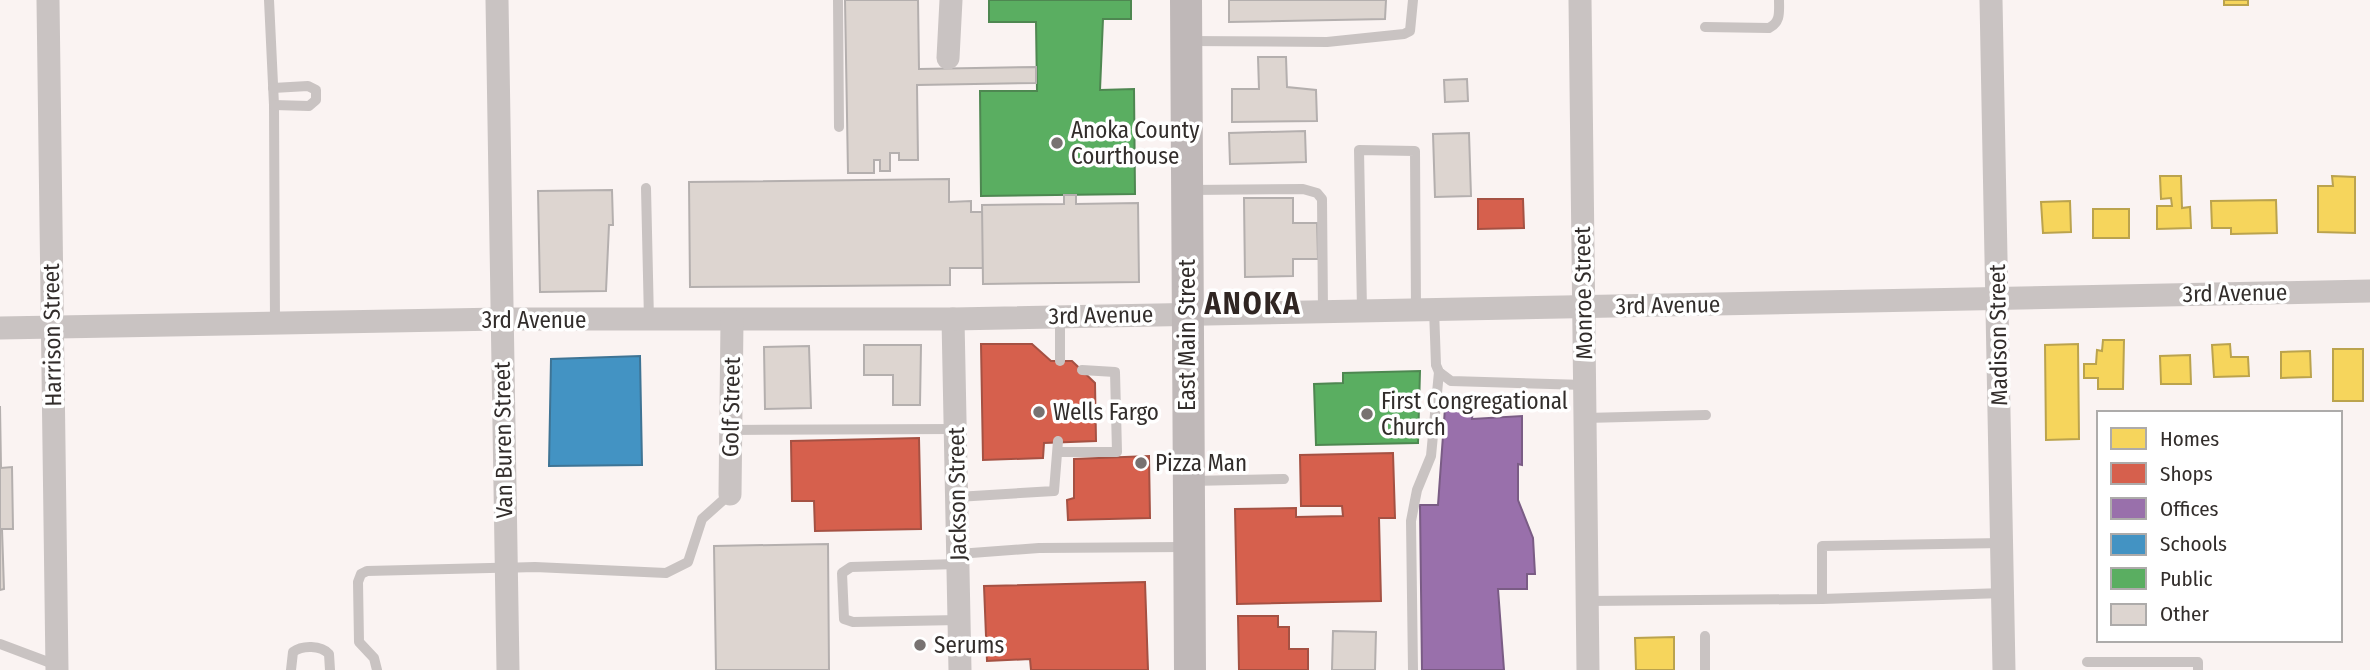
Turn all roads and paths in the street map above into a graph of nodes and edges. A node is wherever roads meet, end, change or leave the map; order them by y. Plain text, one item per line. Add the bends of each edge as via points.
1 (48, 0) edge
2 (269, 0) edge
3 (497, 0) edge
4 (838, 0) edge
5 (951, 0) edge
6 (1186, 0) edge
7 (1413, 0) edge
8 (1580, 0) edge
9 (1779, 0) edge
10 (1991, 0) edge
11 (1704, 27) dead end
12 (1186, 41) junction
13 (948, 58) dead end
14 (273, 88) junction
15 (274, 105) junction
16 (839, 127) dead end
17 (646, 188) dead end
18 (1186, 190) junction
19 (2370, 291) edge
20 (1998, 297) junction
21 (1584, 307) junction
22 (1425, 309) junction
23 (1362, 310) junction
24 (1323, 311) junction
25 (1186, 313) junction
26 (1060, 316) junction
27 (501, 319) junction
28 (953, 319) junction
29 (649, 320) junction
30 (732, 321) junction
31 (275, 325) junction
32 (52, 327) junction
33 (0, 328) edge
34 (1060, 361) dead end
35 (1082, 370) dead end
36 (1439, 372) junction
37 (1585, 385) junction
38 (1706, 415) dead end
39 (1585, 418) junction
40 (956, 429) junction
41 (731, 430) junction
42 (1284, 479) dead end
43 (1188, 481) junction
44 (730, 494) joint
45 (957, 497) junction
46 (2003, 543) junction
47 (1188, 547) junction
48 (958, 559) junction
49 (505, 567) junction
50 (830, 572) dead end
51 (842, 573) junction
52 (2003, 593) junction
53 (1822, 599) junction
54 (1588, 601) junction
55 (959, 620) junction
56 (1705, 636) dead end
57 (0, 644) edge
58 (2087, 662) dead end
59 (57, 668) edge
60 (291, 670) edge
61 (330, 670) edge
62 (377, 670) edge
63 (508, 670) edge
64 (960, 670) edge
65 (1190, 670) edge
66 (1413, 670) edge
67 (1588, 670) edge
68 (1706, 670) edge
69 (2004, 670) edge
70 (2198, 670) edge

1 - 32 street, Harrison Street
2 - 14 lane
3 - 27 street, Van Buren Street
4 - 16 lane
5 - 13 street
6 - 12 main road, East Main Street
7 - 12 lane via 1413,23 1404,34 1328,42
8 - 21 street, Monroe Street
9 - 11 lane via 1779,18 1769,28
10 - 20 street, Madison Street
12 - 18 main road, East Main Street
14 - 15 lane
14 - 15 lane via 308,86 316,90 316,100 309,106
15 - 31 lane
17 - 29 lane
18 - 24 lane via 1303,189 1317,193 1322,199
18 - 25 main road, East Main Street
19 - 20 street, 3rd Avenue
20 - 21 street, 3rd Avenue
20 - 46 street, Madison Street
21 - 22 street, 3rd Avenue
21 - 37 street, Monroe Street
22 - 23 street, 3rd Avenue
22 - 23 lane via 1415,151 1359,150
22 - 36 lane
23 - 24 street, 3rd Avenue
24 - 25 street, 3rd Avenue
25 - 26 street, 3rd Avenue
25 - 43 main road, East Main Street
26 - 28 street, 3rd Avenue
26 - 34 lane
27 - 29 street, 3rd Avenue
27 - 31 street, 3rd Avenue
27 - 49 street, Van Buren Street
28 - 30 street, 3rd Avenue
28 - 40 street, Jackson Street
29 - 30 street, 3rd Avenue
30 - 41 street, Golf Street
31 - 32 street, 3rd Avenue
32 - 33 street, 3rd Avenue
32 - 59 street, Harrison Street
35 - 45 lane via 1115,372 1117,452 1058,446 1055,491
36 - 37 lane via 1451,381
36 - 66 lane via 1430,456 1411,521
37 - 39 street, Monroe Street
38 - 39 lane
39 - 54 street, Monroe Street
40 - 41 lane
40 - 45 street, Jackson Street
41 - 44 street, Golf Street
42 - 43 lane
43 - 47 main road, East Main Street
44 - 49 lane via 702,519 688,562 666,573
45 - 48 street, Jackson Street
46 - 52 street, Madison Street
46 - 53 lane via 1822,546
47 - 48 lane via 1039,548
47 - 65 main road, East Main Street
48 - 51 lane via 851,567
48 - 55 street, Jackson Street
49 - 62 lane via 367,570 361,574 359,642 374,658
49 - 63 street, Van Buren Street
50 - 51 lane
51 - 55 lane via 844,619
52 - 53 lane
52 - 69 street, Madison Street
53 - 54 lane
54 - 67 street, Monroe Street
55 - 64 street, Jackson Street
56 - 68 lane
57 - 59 lane
58 - 70 lane via 2198,662
60 - 61 lane via 293,652 318,648 329,654

